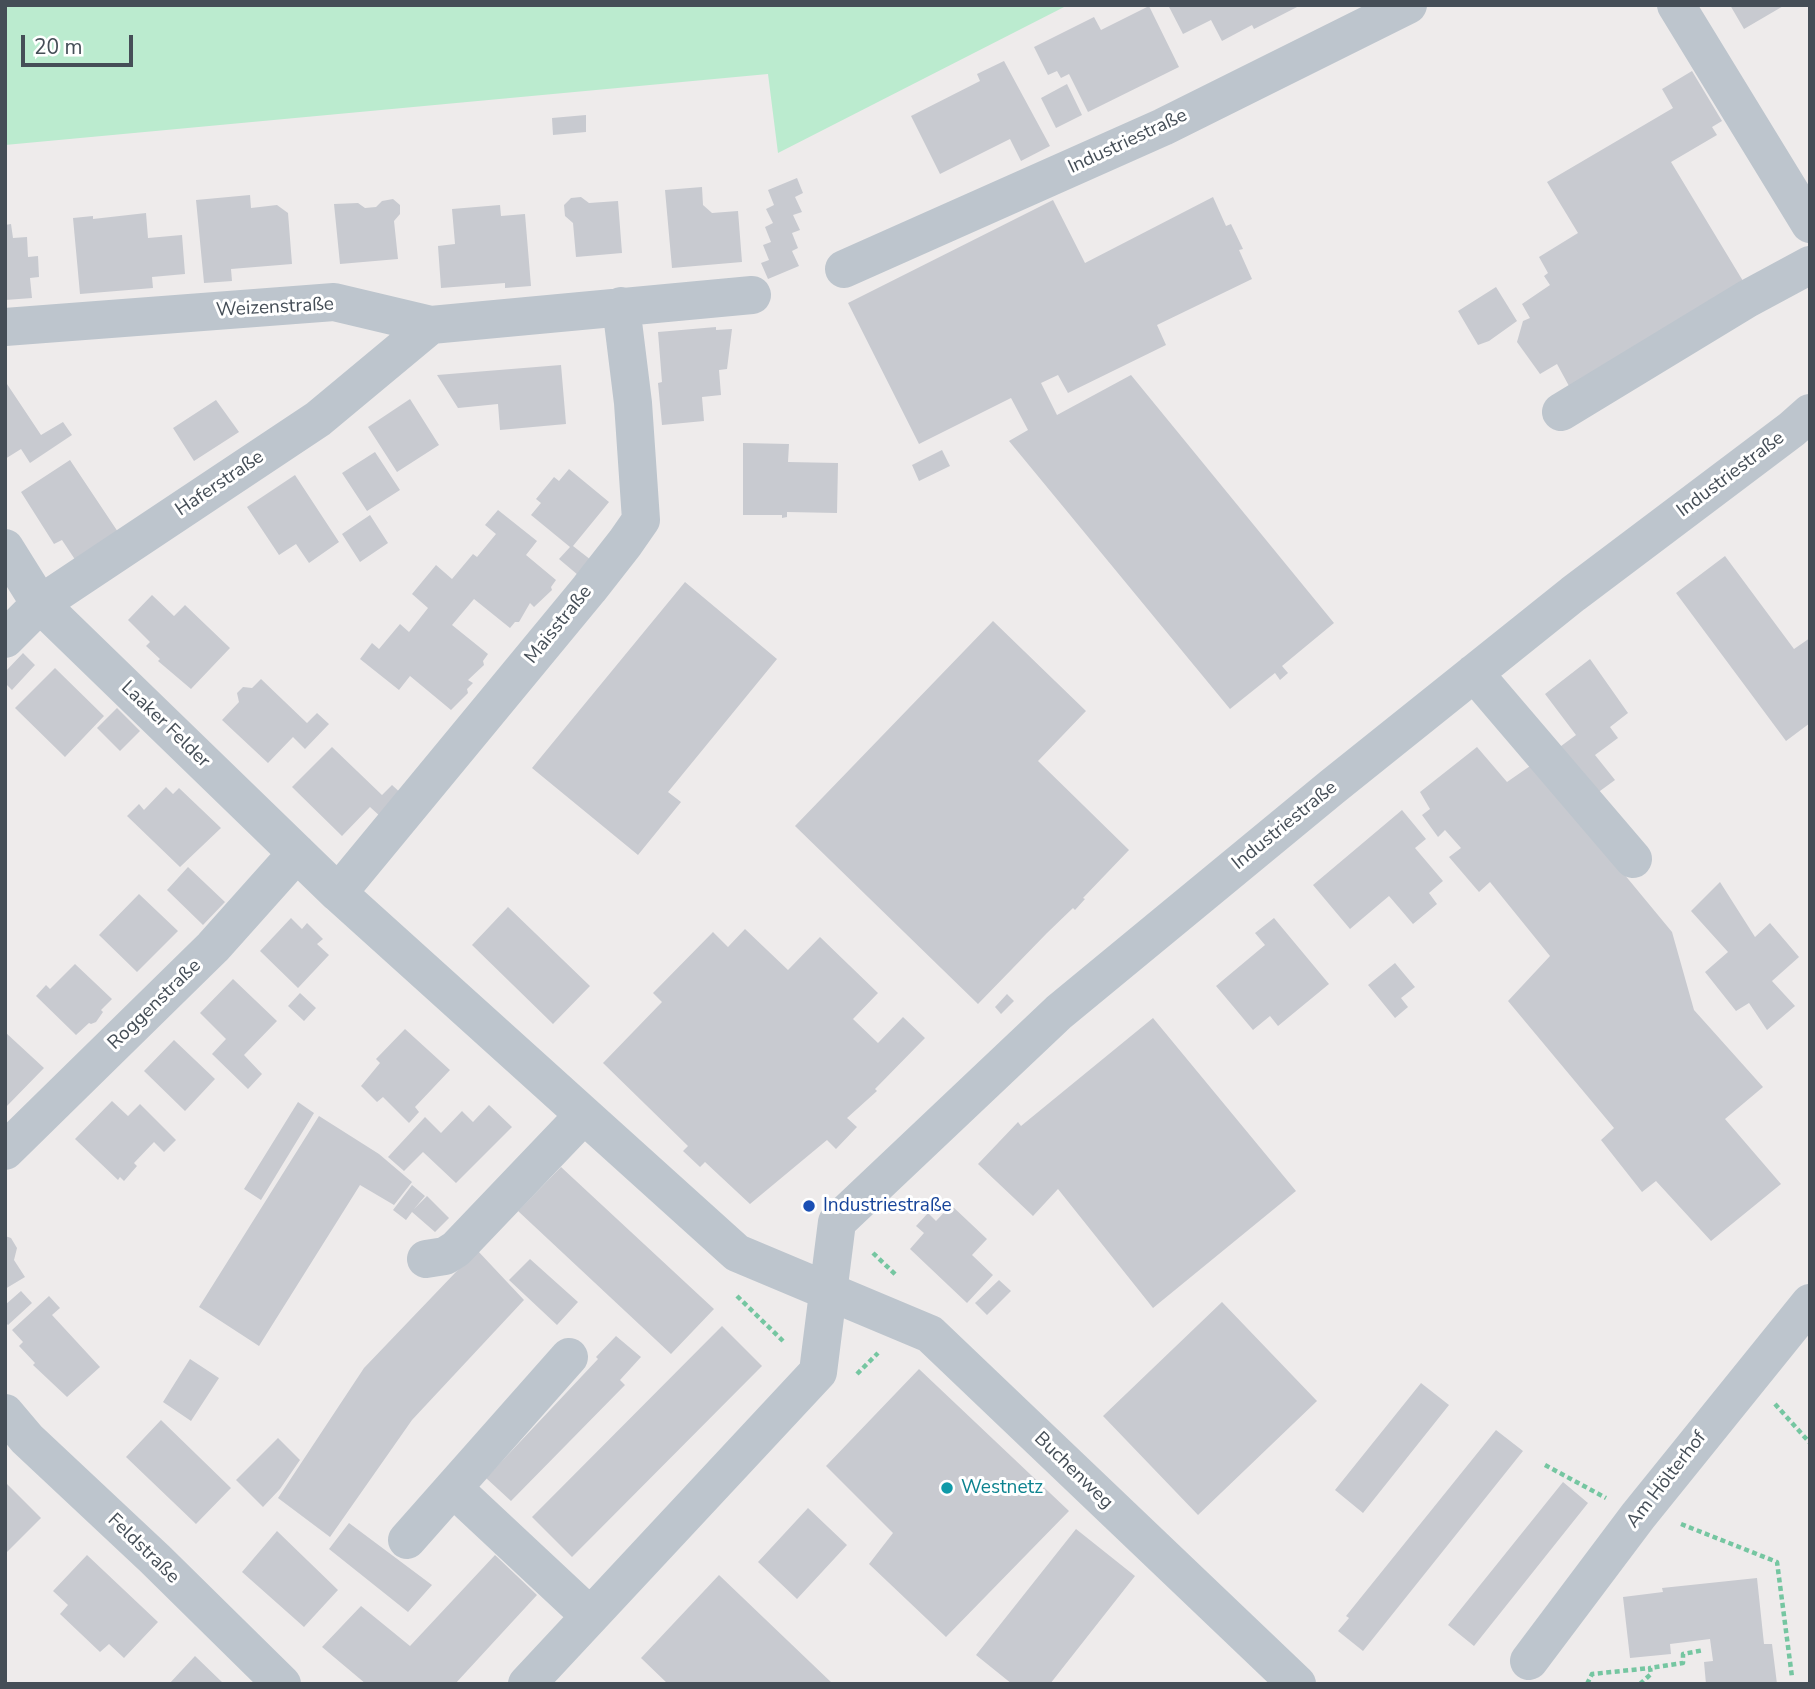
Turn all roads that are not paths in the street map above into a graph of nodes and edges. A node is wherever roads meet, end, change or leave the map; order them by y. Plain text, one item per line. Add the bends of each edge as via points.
1 (1408, 5) edge
2 (1676, 5) edge
3 (1810, 224) edge
4 (1810, 265) edge
5 (844, 269) dead end
6 (752, 295) dead end
7 (621, 306) junction
8 (431, 325) junction
9 (5, 327) edge
10 (1561, 412) dead end
11 (1810, 413) edge
12 (5, 548) edge
13 (40, 604) junction
14 (5, 639) edge
15 (1474, 673) junction
16 (297, 853) junction
17 (1633, 859) dead end
18 (338, 893) junction
19 (584, 1115) junction
20 (5, 1151) edge
21 (426, 1259) dead end
22 (828, 1291) junction
23 (1810, 1303) edge
24 (569, 1357) dead end
25 (5, 1413) edge
26 (453, 1488) junction
27 (407, 1539) dead end
28 (590, 1616) junction
29 (1528, 1661) dead end
30 (282, 1684) edge
31 (527, 1684) edge
32 (1297, 1684) edge

1 - 5 street, Industriestraße via 1163,127
2 - 3 street
4 - 10 street
6 - 7 street, Weizenstraße
7 - 8 street, Weizenstraße
7 - 18 street, Maisstraße via 641,520
8 - 9 street, Weizenstraße via 334,302
8 - 13 street, Haferstraße via 318,419
11 - 15 street, Industriestraße
12 - 13 street, Laaker Felder
13 - 14 street, Haferstraße
13 - 16 street, Laaker Felder
15 - 17 street
15 - 22 street, Industriestraße via 1059,1012 848,1212 838,1222
16 - 18 street, Laaker Felder
16 - 20 street, Roggenstraße via 214,947
18 - 19 street
19 - 21 street via 456,1249
19 - 22 street via 737,1252
22 - 28 street, Industriestraße via 818,1372
22 - 32 street, Buchenweg via 930,1334
23 - 29 street, Am Hölterhof via 1656,1518
24 - 26 street
25 - 30 street, Feldstraße
26 - 27 street
26 - 28 street
28 - 31 street, Industriestraße

